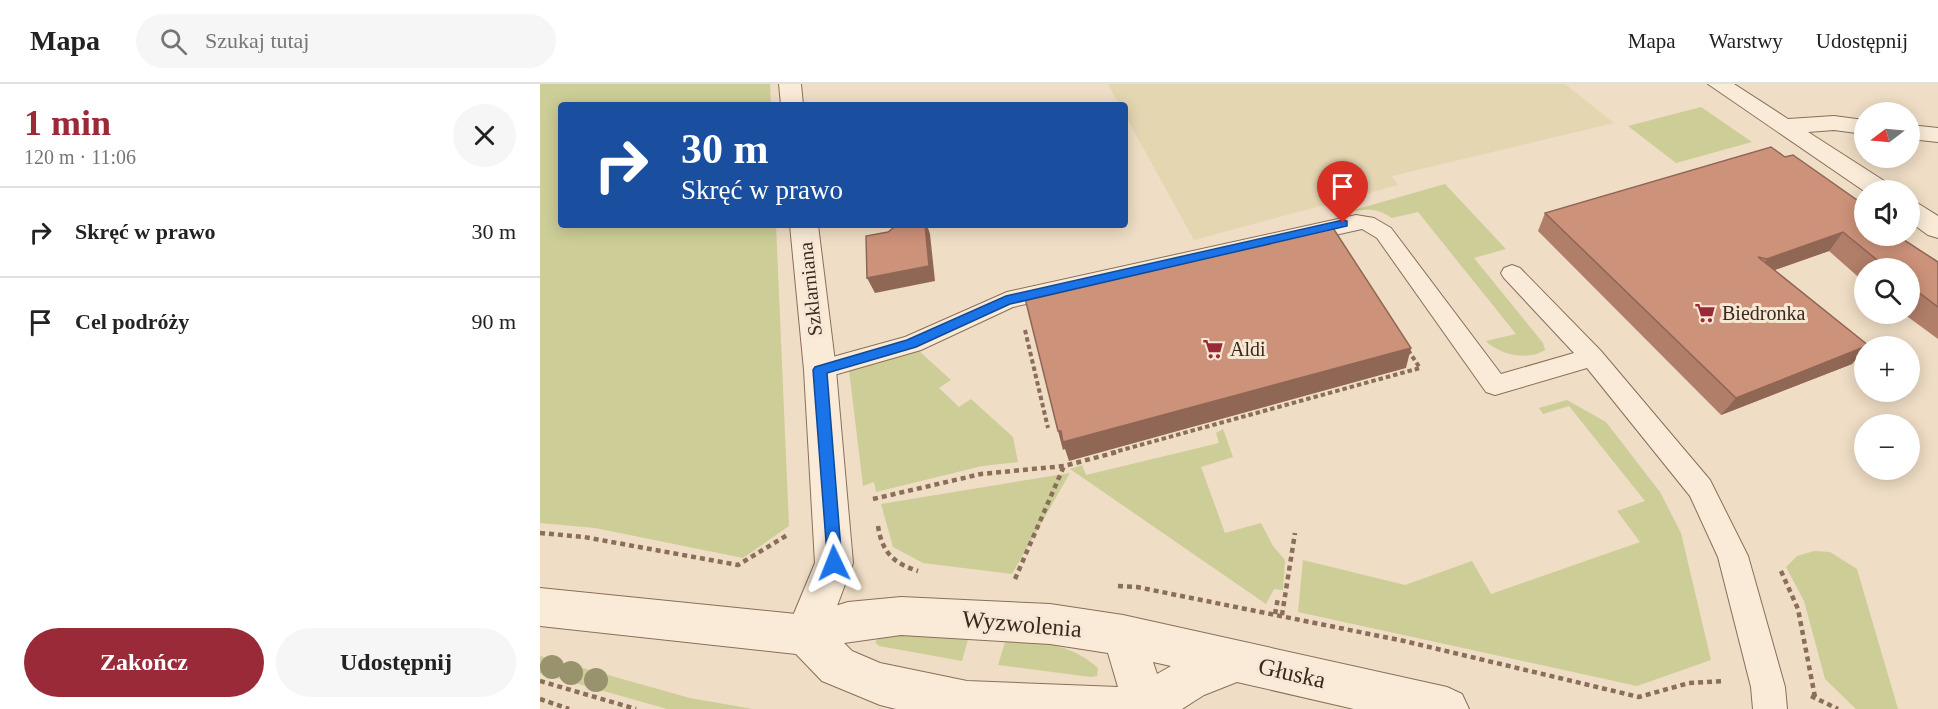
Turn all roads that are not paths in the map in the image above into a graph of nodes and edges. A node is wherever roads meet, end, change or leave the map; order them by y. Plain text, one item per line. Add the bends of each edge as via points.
1 (790, 84) edge
2 (1719, 84) edge
3 (792, 102) edge
4 (1783, 126) junction
5 (1854, 126) edge
6 (1920, 133) edge
7 (1938, 135) edge
8 (1865, 180) edge
9 (1920, 217) edge
10 (804, 228) edge
11 (1938, 229) edge
12 (1512, 273) dead end
13 (1592, 357) junction
14 (820, 370) junction
15 (540, 607) edge
16 (1123, 634) junction
17 (806, 635) junction
18 (1237, 661) junction
19 (1769, 698) edge
20 (971, 706) edge
21 (1130, 709) edge
22 (1148, 709) edge
23 (1447, 709) edge

1 - 3 street
2 - 4 street
4 - 5 street
4 - 8 street
6 - 7 street
9 - 11 street
10 - 14 street, Szklarniana
12 - 13 lane
13 - 14 lane via 1495,385 1384,233 1368,223 1356,222 1006,300 912,344
13 - 19 lane via 1700,488 1733,555
14 - 17 street, Szklarniana via 834,563
15 - 17 street, Wyzwolenia
16 - 17 street, Wyzwolenia via 1050,624 902,616 848,622
16 - 18 street, Wyzwolenia
16 - 22 street, Głuska
17 - 20 street via 837,666 880,684
18 - 22 street, Głuska via 1184,681
18 - 23 street, Głuska
20 - 21 street

